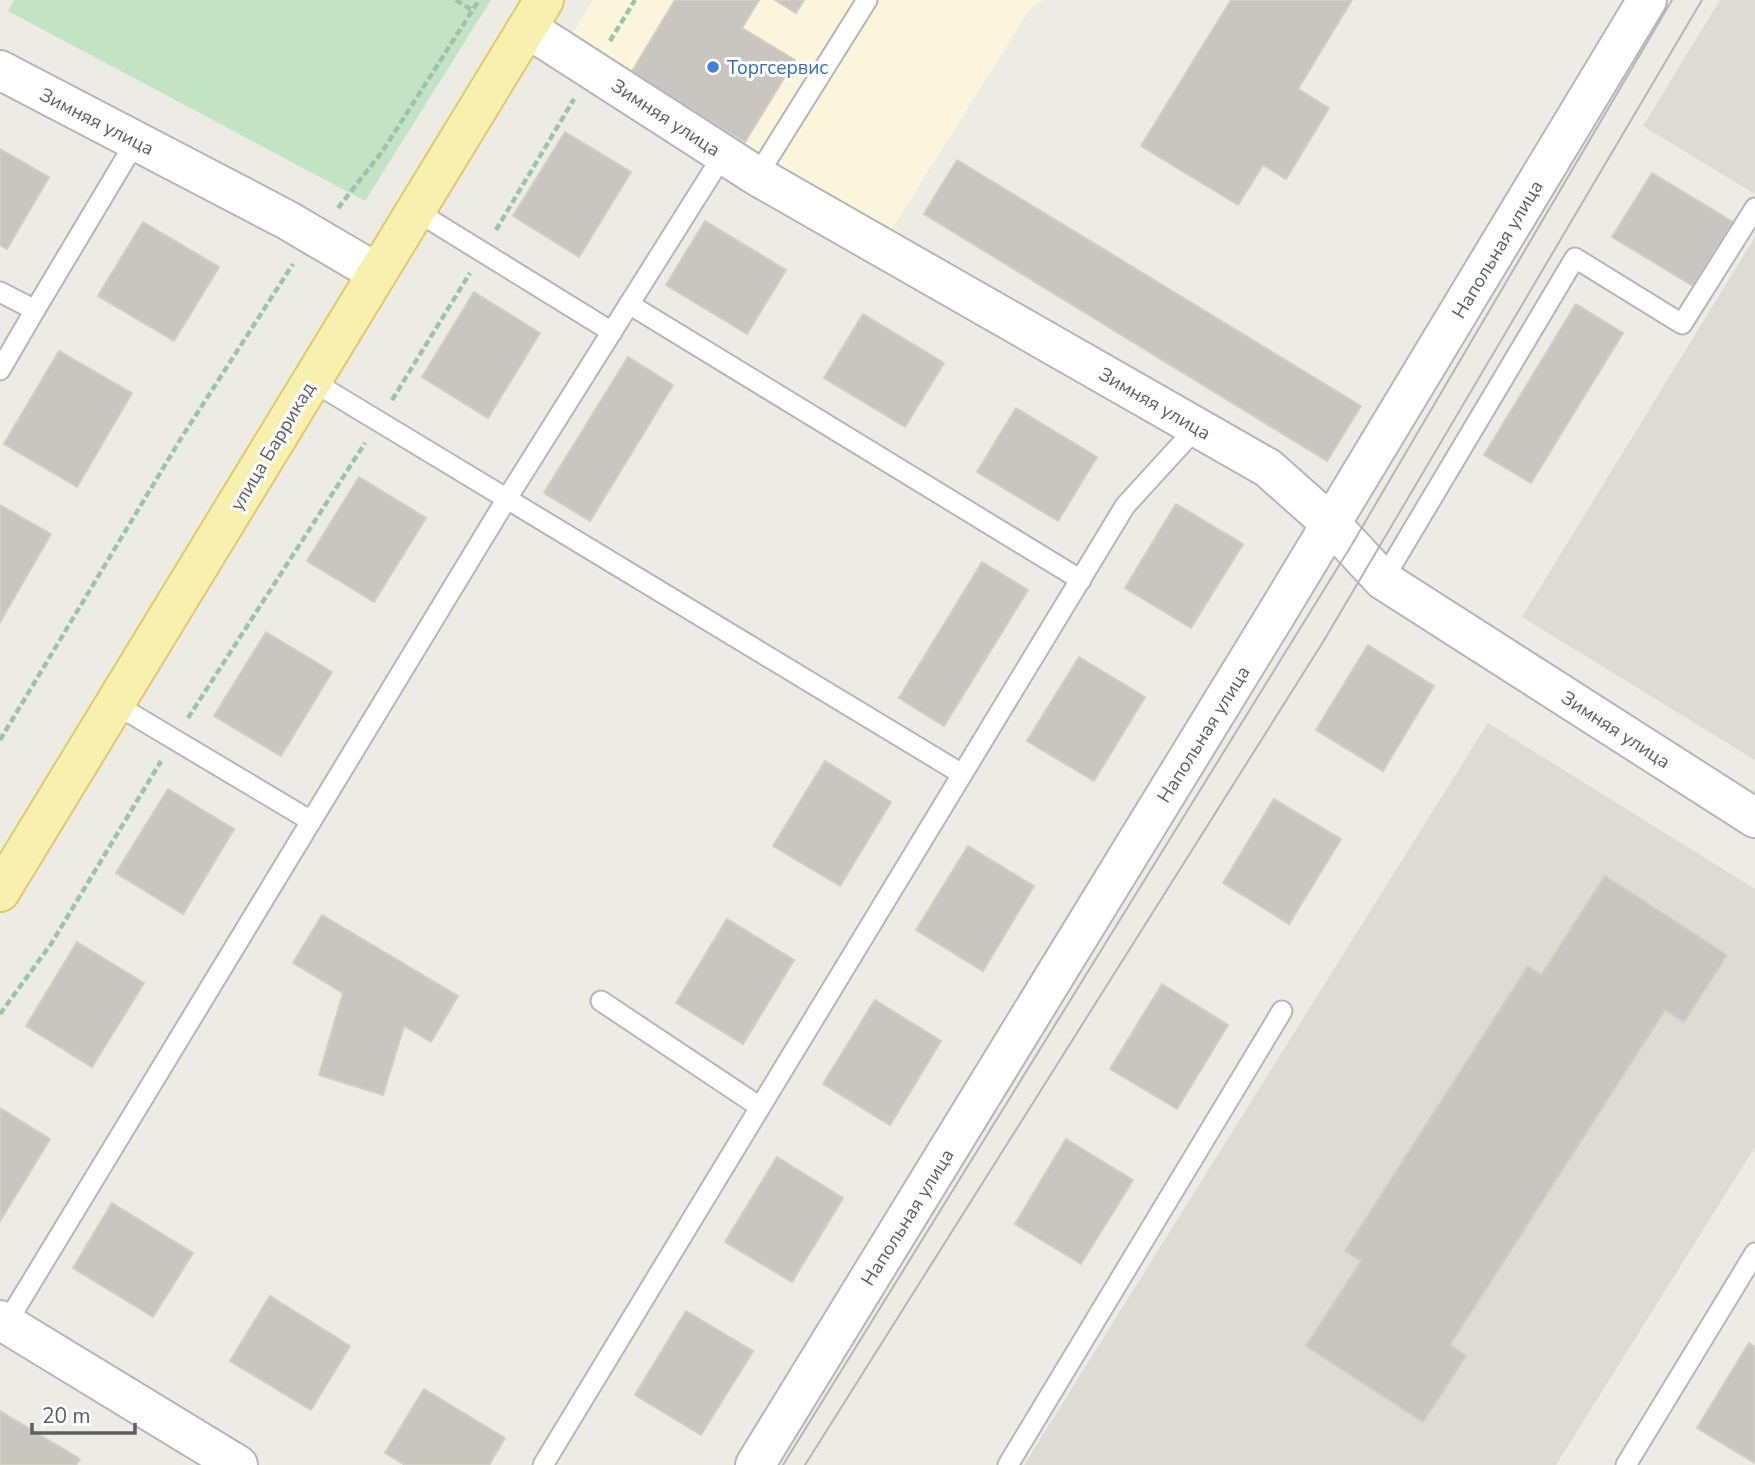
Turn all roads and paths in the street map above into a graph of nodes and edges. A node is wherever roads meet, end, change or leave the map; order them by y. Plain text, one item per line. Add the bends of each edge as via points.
1 (456, 0) edge
2 (479, 0) edge
3 (635, 0) edge
4 (867, 0) edge
5 (1642, 2) edge
6 (472, 10) junction
7 (535, 14) edge
8 (592, 69) junction
9 (0, 70) edge
10 (136, 141) junction
11 (723, 155) junction
12 (757, 176) junction
13 (1755, 208) edge
14 (415, 211) junction
15 (315, 236) junction
16 (482, 252) junction
17 (377, 273) junction
18 (0, 292) edge
19 (629, 304) junction
20 (35, 310) junction
21 (612, 332) junction
22 (0, 370) edge
23 (312, 381) junction
24 (379, 422) junction
25 (1198, 427) junction
26 (506, 500) junction
27 (1331, 524) junction
28 (1081, 580) junction
29 (1382, 580) junction
30 (115, 704) junction
31 (175, 739) junction
32 (0, 740) edge
33 (962, 774) junction
34 (1755, 818) edge
35 (311, 821) junction
36 (0, 892) edge
37 (601, 1001) dead end
38 (1282, 1011) dead end
39 (0, 1014) edge
40 (760, 1107) junction
41 (1755, 1253) edge
42 (3, 1322) edge
43 (238, 1465) edge
44 (543, 1465) edge
45 (755, 1465) edge
46 (1008, 1465) edge
47 (1626, 1465) edge

1 - 6 path
2 - 6 path
3 - 8 path
4 - 12 lane
5 - 27 street, Напольная улица
6 - 15 path via 382,152
7 - 8 street, Зимняя улица
7 - 14 main road, улица Баррикад
8 - 11 street, Зимняя улица
8 - 16 path
9 - 10 street, Зимняя улица
10 - 15 street, Зимняя улица
10 - 20 lane
11 - 12 street, Зимняя улица
11 - 19 lane
12 - 25 street, Зимняя улица
13 - 29 lane via 1682,324 1575,258
14 - 16 lane
14 - 17 main road, улица Баррикад
15 - 17 street, Зимняя улица
15 - 32 path via 180,440
16 - 21 lane
16 - 24 path
17 - 23 main road, улица Баррикад
18 - 20 lane
19 - 21 lane
19 - 28 lane
20 - 22 lane
21 - 26 lane
23 - 24 lane
23 - 30 main road, улица Баррикад
24 - 26 lane
24 - 31 path
25 - 27 street, Зимняя улица via 1268,468
25 - 28 lane via 1125,506
26 - 33 lane
26 - 35 lane
27 - 29 street, Зимняя улица
27 - 45 street, Напольная улица
28 - 33 lane
29 - 34 street, Зимняя улица
30 - 31 lane
30 - 36 main road, улица Баррикад
31 - 35 lane
31 - 39 path via 51,944
33 - 40 lane
35 - 42 lane
37 - 40 lane
38 - 46 lane
40 - 44 lane
41 - 47 lane
42 - 43 street

